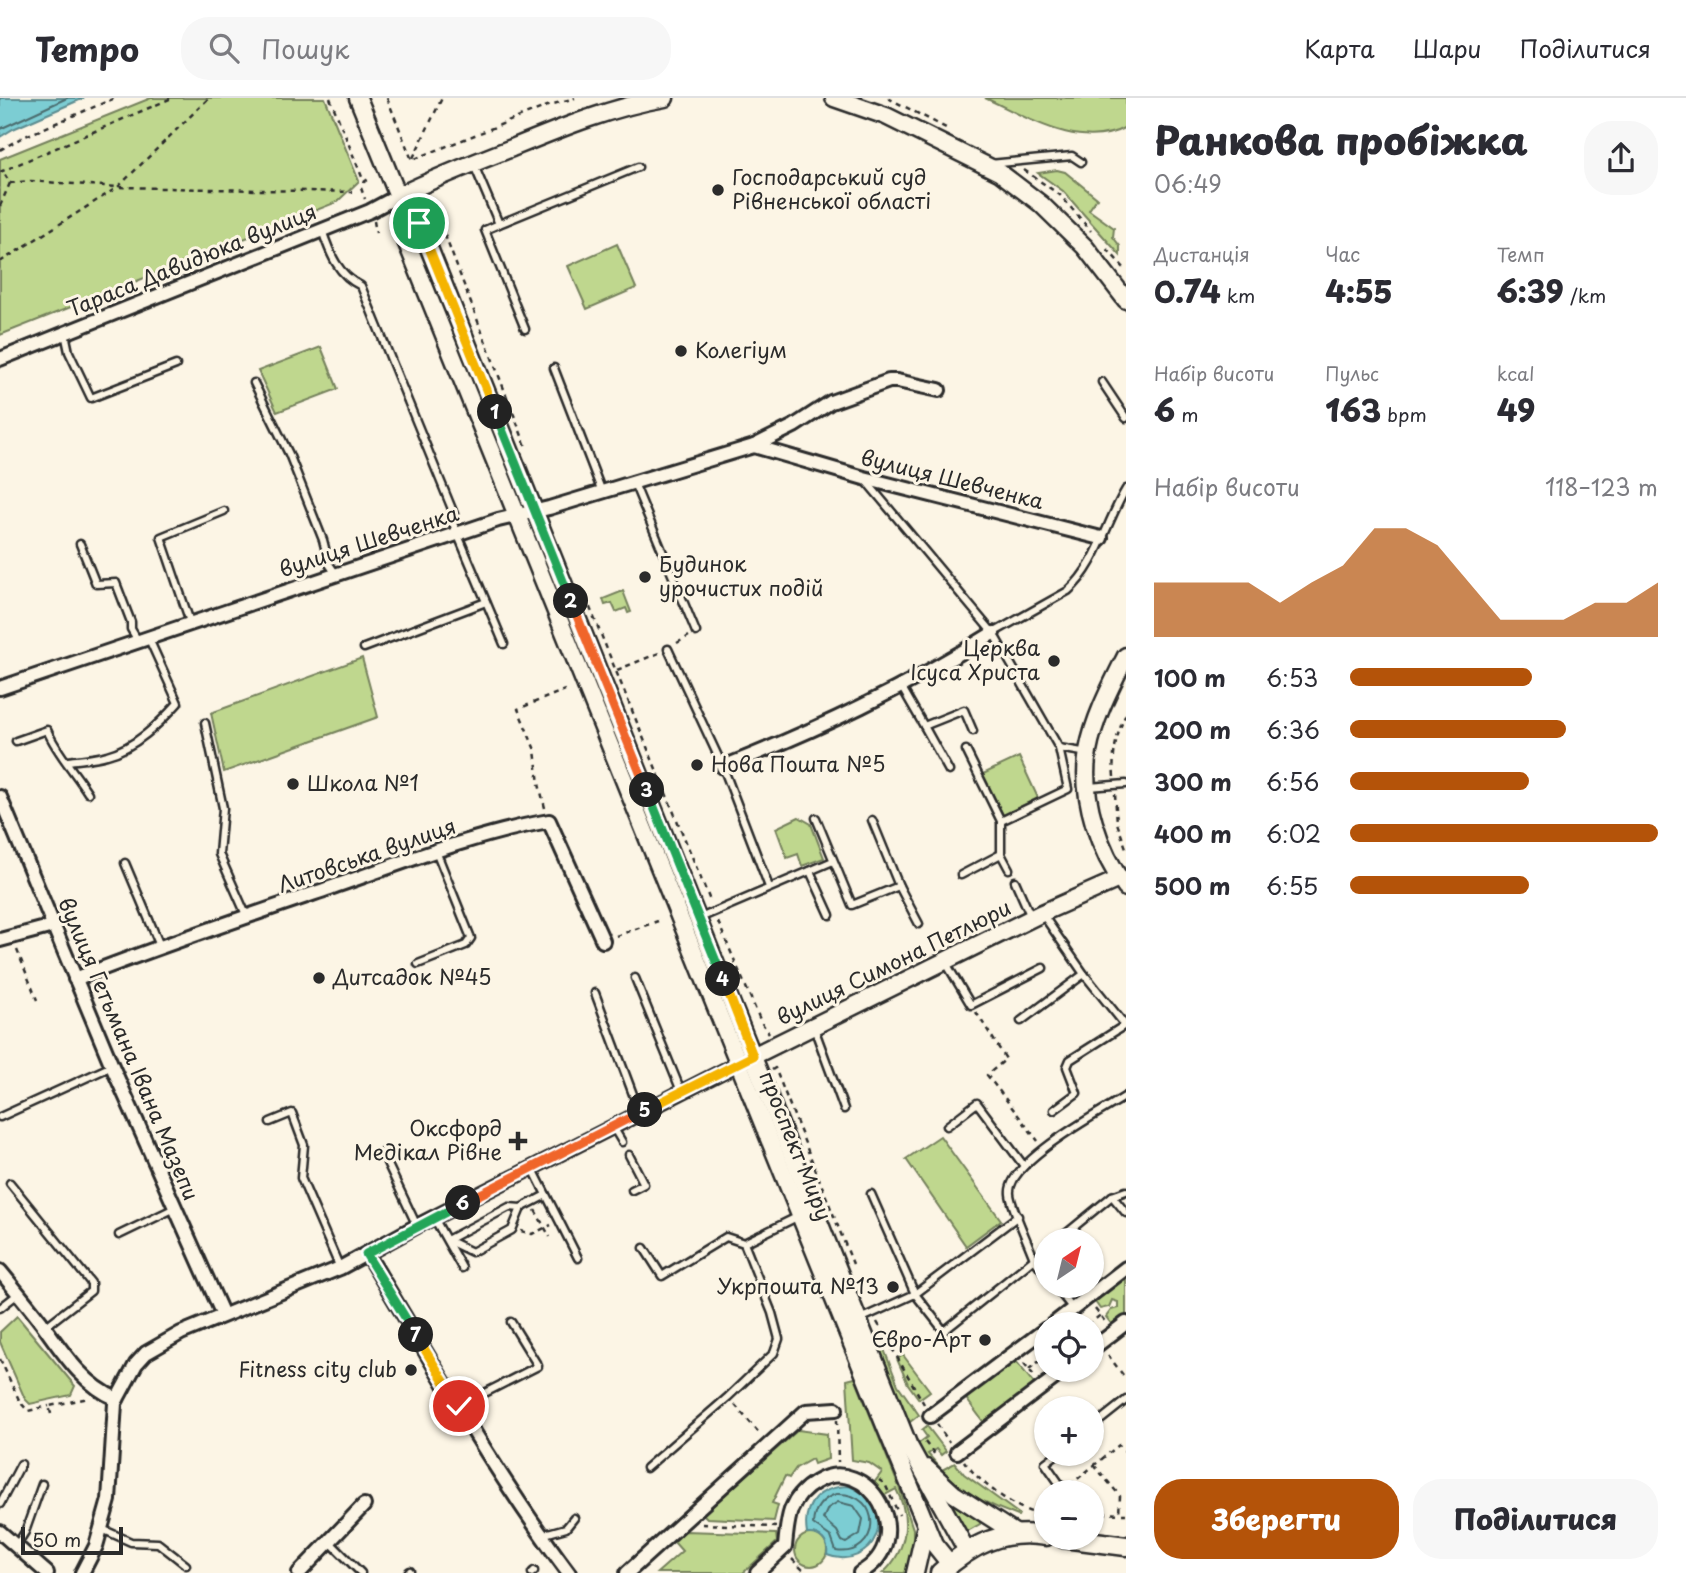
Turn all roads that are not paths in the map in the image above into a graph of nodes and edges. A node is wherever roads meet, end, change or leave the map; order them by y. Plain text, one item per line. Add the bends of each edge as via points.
1 (358, 98) edge
2 (665, 98) edge
3 (835, 98) edge
4 (1081, 162) dead end
5 (473, 163) junction
6 (988, 165) junction
7 (638, 167) dead end
8 (398, 196) junction
9 (499, 224) junction
10 (322, 230) junction
11 (1126, 300) edge
12 (525, 329) dead end
13 (65, 333) junction
14 (0, 359) edge
15 (176, 365) dead end
16 (554, 368) dead end
17 (1102, 382) dead end
18 (254, 383) dead end
19 (939, 390) dead end
20 (1126, 418) edge
21 (754, 446) junction
22 (864, 478) junction
23 (633, 481) junction
24 (1126, 489) edge
25 (602, 492) junction
26 (224, 511) dead end
27 (535, 511) junction
28 (517, 515) junction
29 (458, 533) junction
30 (1101, 538) junction
31 (80, 544) dead end
32 (336, 574) junction
33 (486, 602) junction
34 (190, 622) junction
35 (696, 632) road end
36 (993, 633) junction
37 (143, 639) junction
38 (504, 644) dead end
39 (364, 648) dead end
40 (668, 649) road end
41 (1126, 658) edge
42 (901, 687) junction
43 (0, 688) edge
44 (205, 723) dead end
45 (924, 726) junction
46 (973, 731) dead end
47 (16, 741) dead end
48 (1059, 748) junction
49 (966, 750) dead end
50 (1088, 753) junction
51 (68, 761) junction
52 (723, 767) junction
53 (949, 771) dead end
54 (1126, 785) edge
55 (1087, 787) junction
56 (88, 793) dead end
57 (0, 797) edge
58 (816, 818) dead end
59 (872, 820) dead end
60 (1001, 821) junction
61 (436, 851) junction
62 (1001, 854) junction
63 (833, 861) junction
64 (125, 863) dead end
65 (1009, 869) dead end
66 (810, 871) junction
67 (961, 875) dead end
68 (1015, 881) dead end
69 (1123, 883) edge
70 (900, 886) junction
71 (769, 887) junction
72 (830, 915) dead end
73 (1037, 916) junction
74 (247, 917) junction
75 (698, 918) junction
76 (919, 924) dead end
77 (53, 926) junction
78 (6, 938) edge
79 (603, 941) road end
80 (160, 946) junction
81 (945, 961) junction
82 (418, 964) dead end
83 (1042, 968) dead end
84 (1084, 974) junction
85 (635, 978) dead end
86 (75, 979) junction
87 (595, 993) dead end
88 (1021, 1021) dead end
89 (813, 1027) junction
90 (746, 1059) junction
91 (112, 1066) junction
92 (681, 1091) junction
93 (1126, 1096) edge
94 (844, 1109) dead end
95 (1054, 1110) dead end
96 (640, 1113) junction
97 (0, 1117) edge
98 (270, 1122) dead end
99 (947, 1126) dead end
100 (613, 1127) junction
101 (622, 1142) dead end
102 (382, 1153) dead end
103 (629, 1154) dead end
104 (1024, 1166) junction
105 (532, 1167) junction
106 (10, 1183) dead end
107 (632, 1190) dead end
108 (1126, 1191) edge
109 (871, 1194) dead end
110 (546, 1195) junction
111 (1112, 1196) junction
112 (175, 1208) junction
113 (521, 1208) junction
114 (1126, 1213) edge
115 (800, 1215) junction
116 (1018, 1216) junction
117 (434, 1217) junction
118 (417, 1226) junction
119 (1074, 1228) edge
120 (119, 1235) dead end
121 (447, 1240) junction
122 (744, 1243) junction
123 (644, 1248) dead end
124 (366, 1254) junction
125 (578, 1258) dead end
126 (1034, 1259) joint
127 (340, 1268) junction
128 (462, 1268) dead end
129 (1126, 1268) edge
130 (0, 1271) edge
131 (19, 1294) junction
132 (915, 1294) junction
133 (1064, 1298) edge
134 (0, 1308) edge
135 (1073, 1309) junction
136 (1069, 1312) edge
137 (223, 1315) junction
138 (858, 1319) junction
139 (511, 1322) dead end
140 (1126, 1323) edge
141 (45, 1328) junction
142 (1034, 1338) edge
143 (1104, 1340) edge
144 (1050, 1382) edge
145 (117, 1399) junction
146 (1126, 1400) edge
147 (459, 1406) junction
148 (836, 1409) road end
149 (930, 1416) dead end
150 (1104, 1417) edge
151 (908, 1444) junction
152 (957, 1452) dead end
153 (21, 1464) dead end
154 (646, 1468) dead end
155 (42, 1483) dead end
156 (0, 1504) edge
157 (363, 1505) dead end
158 (575, 1518) dead end
159 (926, 1525) junction
160 (102, 1529) junction
161 (0, 1532) edge
162 (541, 1535) junction
163 (1018, 1535) junction
164 (1034, 1536) edge
165 (330, 1542) junction
166 (1104, 1543) edge
167 (16, 1546) junction
168 (1126, 1546) edge
169 (967, 1551) junction
170 (186, 1564) dead end
171 (945, 1568) edge
172 (47, 1573) edge
173 (82, 1573) edge
174 (299, 1573) edge
175 (360, 1573) edge
176 (569, 1573) edge
177 (627, 1573) edge
178 (757, 1573) edge
179 (860, 1573) edge
180 (915, 1573) edge

1 - 8 street, проспект Миру
2 - 5 street via 560,129
3 - 6 street via 886,116
4 - 6 lane via 1072,156
5 - 8 street
5 - 9 lane
6 - 11 street via 1041,204
7 - 9 lane
8 - 10 street, Тараса Давидюка вулиця
8 - 27 street, проспект Миру via 417,218
8 - 28 street, проспект Миру via 400,226
9 - 12 lane via 485,230
10 - 13 street, Тараса Давидюка вулиця
10 - 29 lane via 347,279 361,286
13 - 14 street, Тараса Давидюка вулиця
13 - 15 lane via 91,398
16 - 25 lane
17 - 20 lane
18 - 32 lane via 289,454
19 - 21 street, вулиця Шевченка via 890,381 831,402
21 - 22 street, вулиця Шевченка
21 - 23 street, вулиця Шевченка
22 - 30 street, вулиця Шевченка
22 - 36 lane
23 - 25 street, вулиця Шевченка
23 - 35 lane
24 - 30 lane
25 - 27 street, вулиця Шевченка
26 - 34 lane via 161,537
27 - 28 street, вулиця Шевченка
27 - 75 street, проспект Миру
28 - 29 street, вулиця Шевченка
28 - 90 street, проспект Миру
29 - 32 street, вулиця Шевченка
29 - 33 lane
30 - 36 lane via 1077,584 1068,592
31 - 37 lane via 96,584 116,583 131,629
32 - 34 street, вулиця Шевченка
33 - 38 lane
33 - 39 lane
34 - 37 street, вулиця Шевченка
36 - 42 street
36 - 48 lane
37 - 43 street, вулиця Шевченка
37 - 51 lane via 178,703 137,740 109,755
40 - 52 lane
41 - 50 street via 1101,710
42 - 45 lane
42 - 52 street via 824,726
44 - 74 lane via 223,808 219,854
45 - 46 lane via 964,710
45 - 53 lane
47 - 51 lane via 47,730
48 - 50 lane
48 - 60 lane via 1068,789
49 - 60 lane
50 - 55 street
51 - 56 lane
52 - 71 lane
54 - 55 lane
55 - 69 street via 1104,850
57 - 77 street, вулиця Гетьмана Івана Мазепи
58 - 63 lane
59 - 70 lane
60 - 62 lane
61 - 74 street, Литовська вулиця
61 - 79 street, Литовська вулиця via 549,821
61 - 82 lane via 471,938 466,945
62 - 65 lane
62 - 67 lane
63 - 66 lane
63 - 70 lane via 852,905
64 - 80 lane
66 - 71 lane
66 - 72 lane
68 - 73 lane
69 - 73 street, вулиця Симона Петлюри
70 - 76 lane
71 - 75 lane
73 - 81 street, вулиця Симона Петлюри
73 - 84 lane
74 - 80 street, Литовська вулиця
75 - 90 street, проспект Миру
77 - 78 street
77 - 86 street, вулиця Гетьмана Івана Мазепи
80 - 86 street, Литовська вулиця
81 - 83 lane via 971,1004
81 - 89 street, вулиця Симона Петлюри
84 - 88 lane
84 - 95 lane via 1125,1025 1070,1060 1067,1067 1077,1093
85 - 92 lane
86 - 91 street, вулиця Гетьмана Івана Мазепи
87 - 96 lane
89 - 90 street, вулиця Симона Петлюри
89 - 94 lane
90 - 92 street, вулиця Симона Петлюри
90 - 115 street, проспект Миру
90 - 138 street, проспект Миру
91 - 97 lane
91 - 112 street, вулиця Гетьмана Івана Мазепи
92 - 96 street, вулиця Симона Петлюри
93 - 104 lane via 1053,1141
96 - 100 street, вулиця Симона Петлюри
98 - 127 lane via 292,1113 304,1145 302,1178
99 - 104 lane via 977,1103
100 - 101 lane
100 - 105 street, вулиця Симона Петлюри
102 - 118 lane
103 - 107 lane via 644,1184
104 - 116 lane via 1013,1177 1009,1193
105 - 110 lane
105 - 117 street, вулиця Симона Петлюри
106 - 141 lane via 91,1283 91,1291
108 - 111 lane
109 - 132 lane
110 - 113 lane
110 - 125 lane
111 - 114 lane
111 - 119 lane
112 - 120 lane
112 - 137 street, вулиця Гетьмана Івана Мазепи
113 - 121 lane via 509,1207
113 - 121 lane via 512,1230 472,1252
115 - 122 lane
115 - 159 street, проспект Миру
116 - 126 lane
116 - 132 lane
117 - 118 street, вулиця Симона Петлюри
117 - 121 lane
118 - 124 street, вулиця Симона Петлюри
121 - 128 lane
122 - 123 lane via 726,1237 662,1276
122 - 154 lane via 772,1313 779,1339 774,1353
124 - 127 street, вулиця Симона Петлюри
124 - 147 street
126 - 132 lane via 944,1331
127 - 137 street, вулиця Симона Петлюри
129 - 135 street
130 - 131 street
131 - 134 lane
131 - 141 street
132 - 138 lane
133 - 135 lane
135 - 136 street
137 - 145 street, вулиця Симона Петлюри via 146,1353
138 - 151 street, проспект Миру
139 - 147 lane via 538,1366
140 - 143 street
141 - 145 street via 94,1386
142 - 149 street
144 - 152 street
145 - 160 street, вулиця Симона Петлюри via 109,1500
146 - 150 lane
147 - 162 street
148 - 177 street via 806,1411
151 - 163 street, проспект Миру via 954,1494
151 - 169 street, проспект Миру
153 - 156 lane
155 - 167 lane
157 - 165 street
158 - 162 lane via 566,1528
159 - 171 street, проспект Миру
159 - 180 street
160 - 170 lane via 131,1542 158,1543
160 - 173 street, вулиця Симона Петлюри
161 - 167 street
162 - 176 street
163 - 164 main road
163 - 169 main road via 983,1542
165 - 174 street
165 - 175 lane
166 - 168 main road
167 - 172 street
169 - 171 main road
178 - 179 street via 785,1547 792,1507 805,1488 839,1476 861,1484 878,1498 888,1527 887,1543

